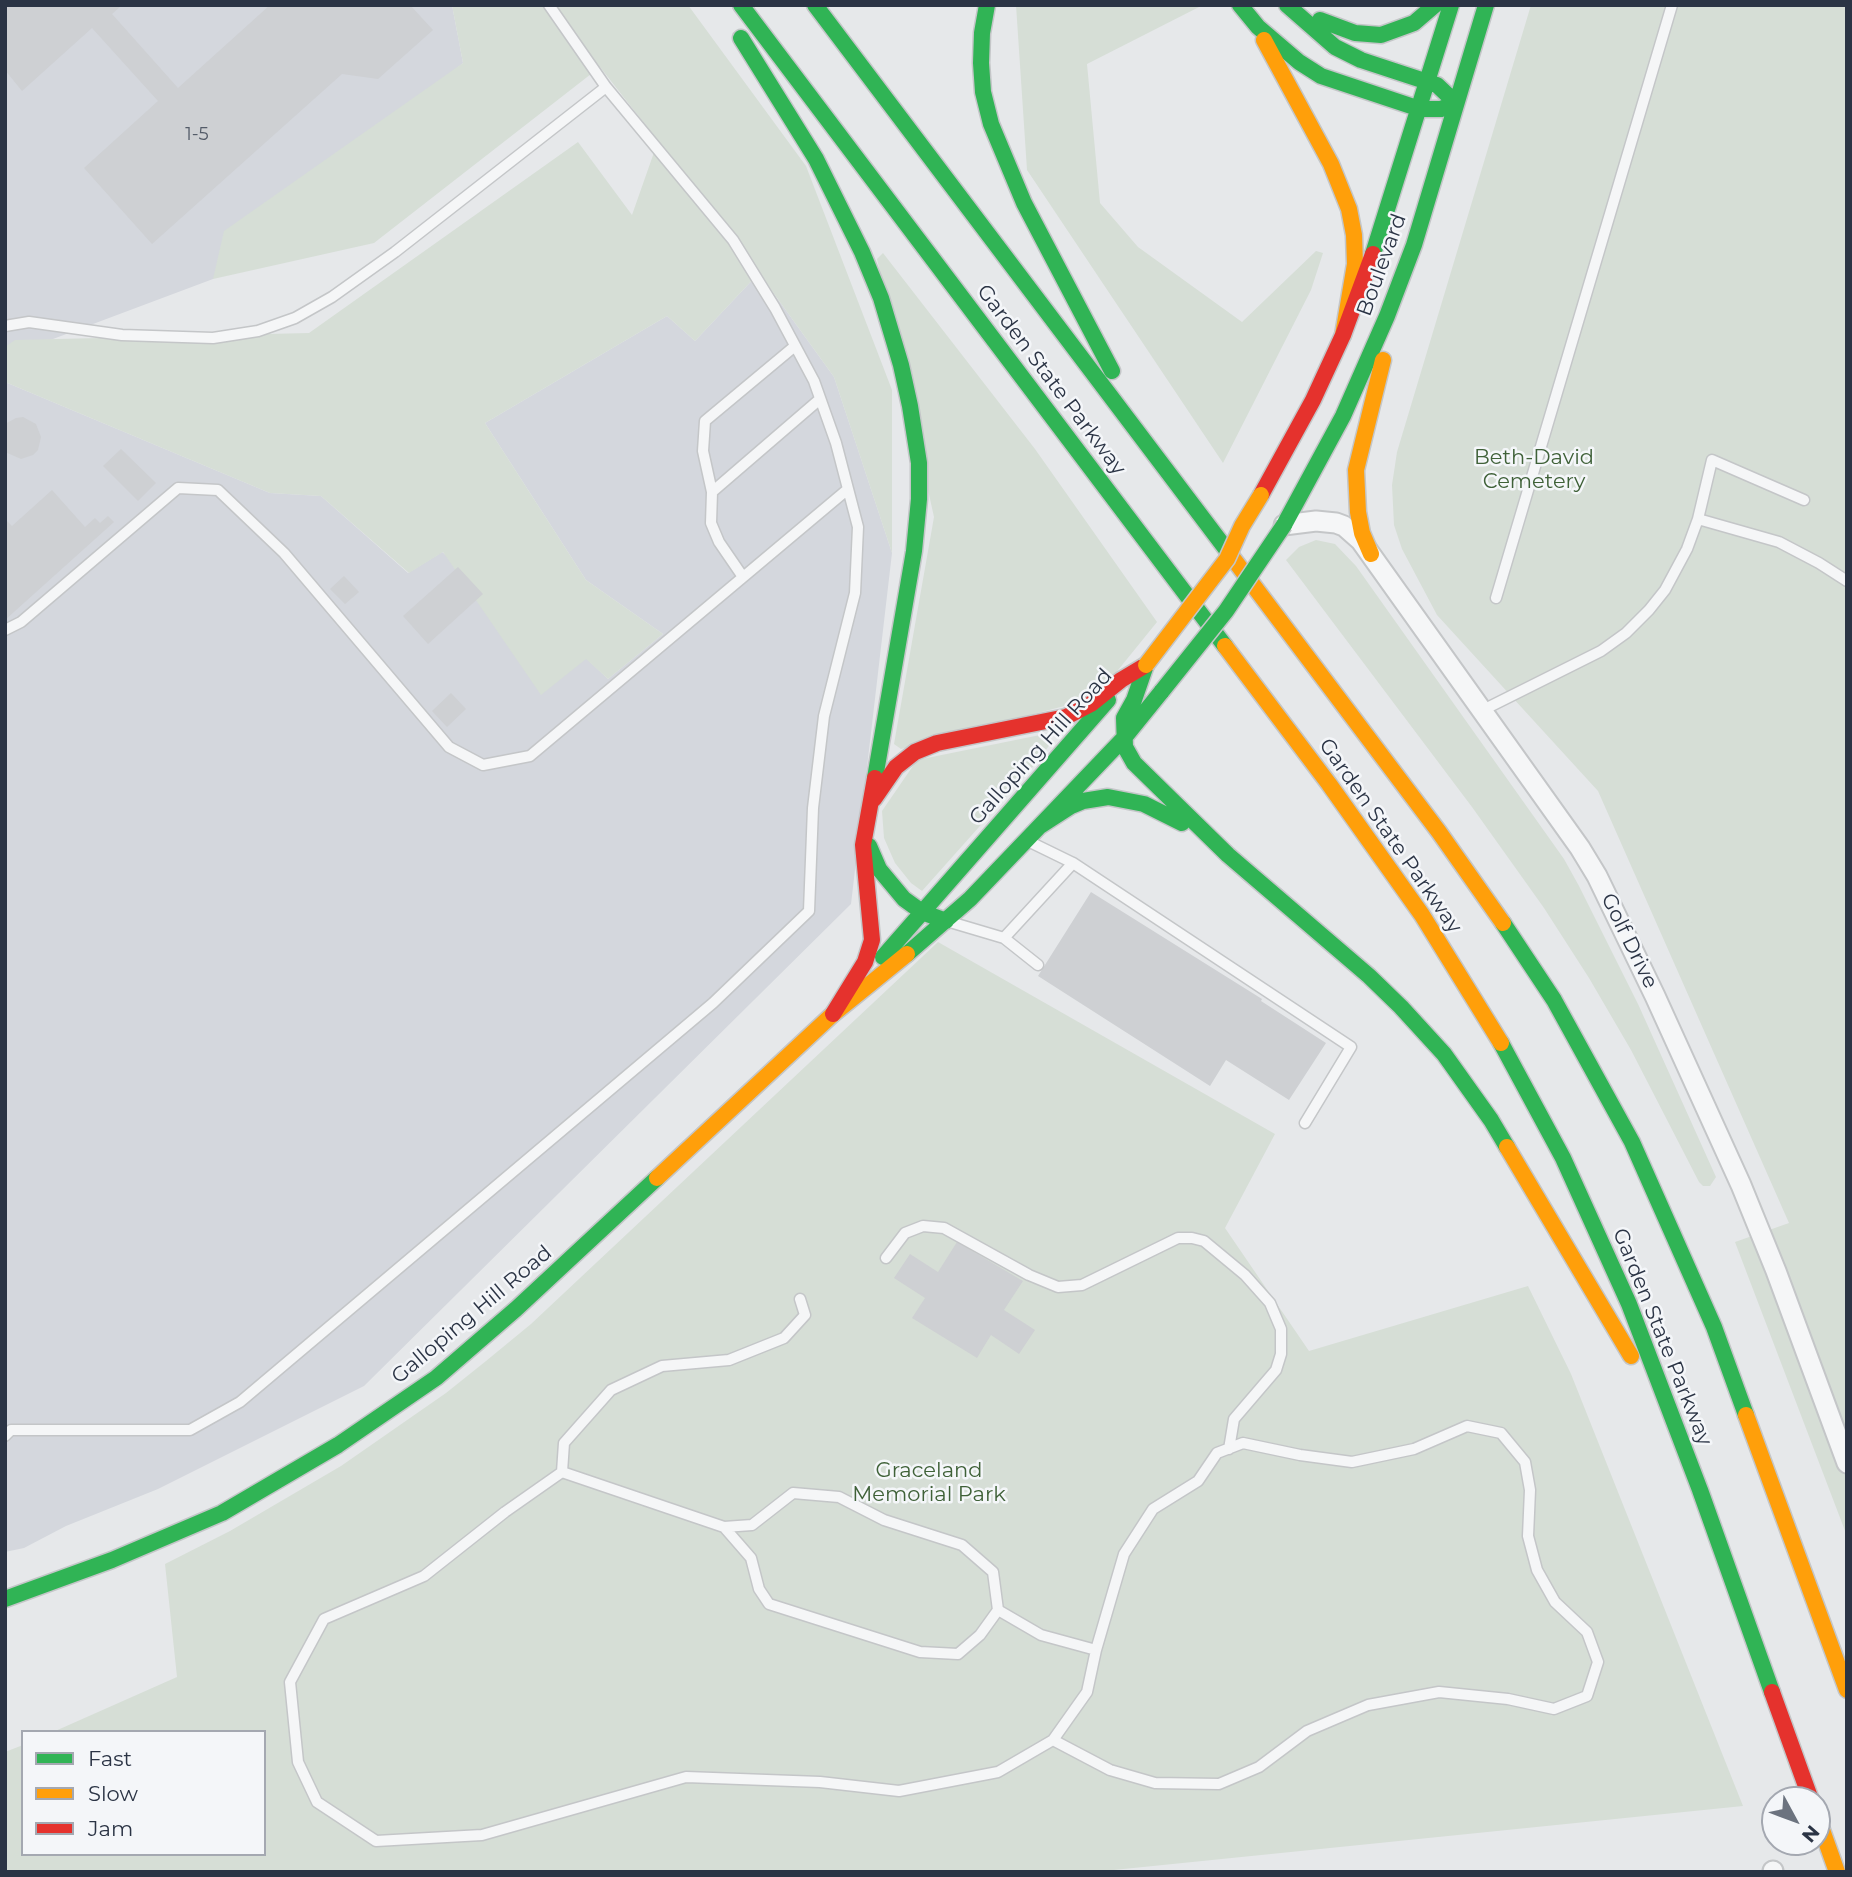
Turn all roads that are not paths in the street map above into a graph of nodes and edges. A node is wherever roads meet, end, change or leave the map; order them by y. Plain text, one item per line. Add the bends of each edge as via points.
1 (548, 5) edge
2 (741, 5) edge
3 (815, 5) edge
4 (988, 5) edge
5 (1240, 5) edge
6 (1287, 5) edge
7 (1295, 5) edge
8 (1435, 5) edge
9 (1451, 5) edge
10 (1486, 5) edge
11 (1672, 5) edge
12 (1258, 27) junction
13 (735, 28) dead end
14 (1429, 81) junction
15 (606, 87) junction
16 (1456, 103) junction
17 (1420, 109) junction
18 (1414, 245) junction
19 (5, 326) edge
20 (1343, 335) junction
21 (795, 346) junction
22 (820, 399) junction
23 (1171, 478) junction
24 (848, 489) junction
25 (712, 492) junction
26 (1261, 495) joint
27 (1804, 500) dead end
28 (1698, 519) junction
29 (1284, 525) junction
30 (1371, 554) junction
31 (1227, 559) junction
32 (743, 577) junction
33 (1847, 581) edge
34 (1496, 598) dead end
35 (5, 630) edge
36 (1146, 665) junction
37 (1483, 710) junction
38 (1124, 738) junction
39 (868, 807) junction
40 (1041, 826) junction
41 (865, 828) junction
42 (1027, 840) junction
43 (1228, 855) junction
44 (1073, 863) junction
45 (922, 912) junction
46 (946, 920) junction
47 (1004, 939) junction
48 (1038, 965) dead end
49 (833, 1014) junction
50 (1305, 1123) dead end
51 (886, 1258) dead end
52 (800, 1299) dead end
53 (7, 1429) edge
54 (1229, 1448) junction
55 (1847, 1463) edge
56 (562, 1472) junction
57 (1700, 1490) junction
58 (723, 1527) junction
59 (5, 1599) edge
60 (998, 1610) junction
61 (1096, 1650) junction
62 (1847, 1690) edge
63 (1054, 1740) junction
64 (1806, 1786) edge
65 (1831, 1855) edge
66 (1837, 1872) edge

1 - 15 lane
2 - 57 main road, Garden State Parkway via 1314,763 1445,949 1520,1075 1580,1194 1629,1304
3 - 23 main road, Garden State Parkway
4 - 23 main road via 982,33 982,77 999,147 1040,235
5 - 12 main road
6 - 14 main road via 1324,39 1349,54
7 - 8 main road via 1332,26 1381,35 1414,23
9 - 14 main road, Boulevard
10 - 16 main road, Boulevard
11 - 34 lane
12 - 17 main road via 1321,76
12 - 20 main road via 1331,164 1349,209 1355,264
13 - 39 main road via 816,159 857,240 888,320 914,427 920,481 914,551
14 - 16 main road
14 - 17 main road, Boulevard
15 - 19 lane via 394,252 295,318 258,331 213,338 122,335 29,322
15 - 21 lane via 733,240
16 - 17 main road
16 - 18 main road, Boulevard
17 - 20 main road, Boulevard via 1382,233
18 - 29 main road, Boulevard via 1359,383
18 - 30 main road via 1356,470 1358,512
20 - 26 main road, Boulevard
21 - 22 lane
21 - 25 lane via 705,421 703,451
22 - 24 lane
22 - 25 lane
23 - 62 main road, Garden State Parkway via 1486,898 1594,1070 1699,1289
24 - 32 lane
24 - 53 lane via 858,527 855,593 824,716 813,808 809,911 713,1003 240,1402 190,1430
25 - 32 lane via 710,523
26 - 31 main road, Galloping Hill Road, bridge
27 - 28 lane via 1712,460
28 - 33 lane via 1779,542
28 - 37 lane via 1665,590 1626,633 1584,661
29 - 30 street, Golf Drive via 1336,523 1353,533
29 - 31 main road
29 - 38 main road, Galloping Hill Road, bridge via 1233,601
30 - 37 street, Golf Drive
31 - 36 main road, Galloping Hill Road, bridge
32 - 35 lane via 530,755 483,765 449,747 284,553 218,490 178,488 21,622
36 - 38 main road via 1124,718
36 - 39 main road via 1066,717 937,743 915,752 896,767
36 - 45 main road, Galloping Hill Road via 1111,696
37 - 55 street, Golf Drive via 1580,848 1633,949 1741,1185
38 - 40 main road, Galloping Hill Road
38 - 43 main road via 1140,769
39 - 41 main road
40 - 42 main road, Galloping Hill Road
40 - 43 main road via 1083,801 1120,798 1169,815
41 - 45 main road via 879,869 898,893
41 - 49 main road via 872,940 865,962
42 - 44 lane
42 - 46 main road, Galloping Hill Road
43 - 57 main road via 1369,976 1456,1069 1633,1359
44 - 47 lane
44 - 50 lane via 1351,1048
45 - 46 main road
45 - 49 main road, Galloping Hill Road
46 - 47 lane
46 - 49 main road, Galloping Hill Road
47 - 48 lane
49 - 59 main road, Galloping Hill Road via 516,1308 397,1406 222,1513
51 - 54 lane via 905,1233 923,1226 944,1228 1058,1287 1082,1285 1178,1238 1204,1241 1270,1303 1280,1329 1276,1370 1234,1419
52 - 56 lane via 806,1315 784,1338 729,1360 663,1366 611,1390 564,1443
54 - 61 lane via 1217,1453 1198,1481 1153,1509 1124,1554
54 - 63 lane via 1243,1443 1352,1462 1414,1449 1467,1426 1501,1433 1525,1462 1530,1490 1528,1536 1537,1570 1555,1602 1587,1632 1598,1662 1587,1696 1554,1709 1439,1692 1368,1705 1307,1731 1259,1767 1219,1784 1155,1783 1110,1770
56 - 58 lane
56 - 63 lane via 424,1576 324,1619 290,1682 298,1762 317,1802 376,1841 482,1835 686,1777 820,1782 898,1791 998,1772
57 - 64 main road, Garden State Parkway
58 - 60 lane via 752,1525 793,1493 839,1497 884,1520 962,1545 993,1572
58 - 60 lane via 751,1558 759,1589 769,1604 920,1653 958,1654
60 - 61 lane via 1041,1635
61 - 63 lane via 1087,1692
65 - 66 main road

